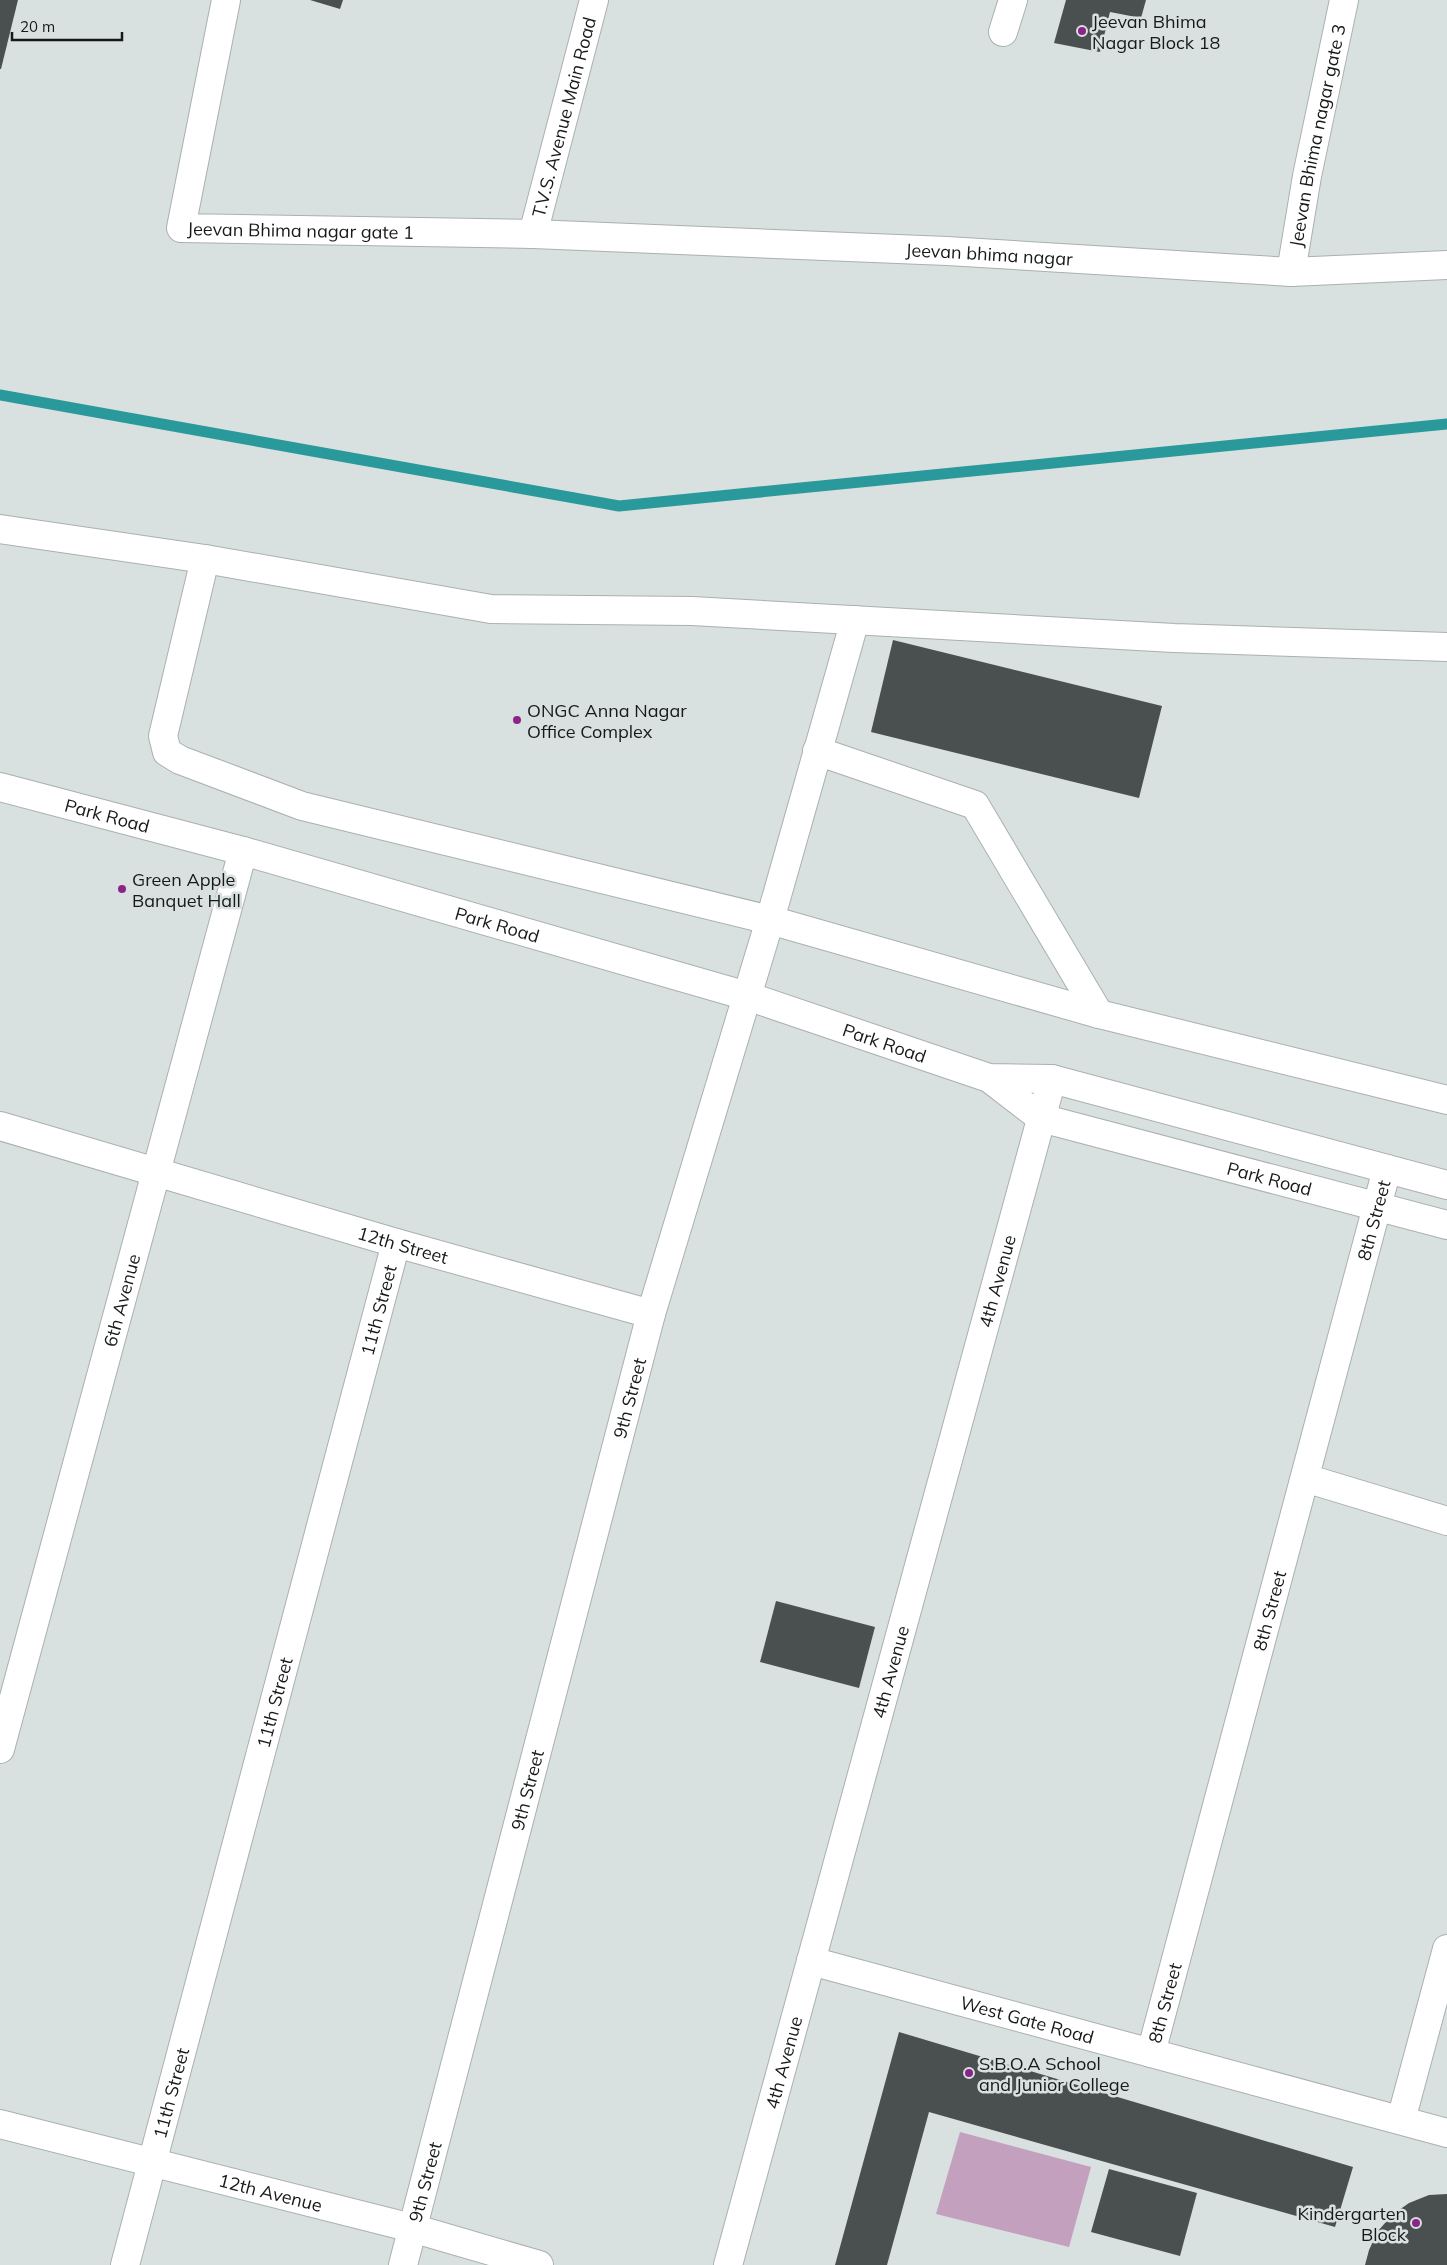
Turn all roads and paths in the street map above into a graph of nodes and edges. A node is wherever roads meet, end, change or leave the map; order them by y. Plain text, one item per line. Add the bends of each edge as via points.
1 (226, 0) edge
2 (594, 0) edge
3 (1013, 0) edge
4 (1344, 0) edge
5 (1003, 32) dead end
6 (532, 234) junction
7 (1447, 265) edge
8 (1291, 272) junction
9 (0, 529) edge
10 (205, 559) junction
11 (855, 620) junction
12 (1447, 647) edge
13 (817, 751) junction
14 (0, 787) edge
15 (242, 851) junction
16 (770, 920) junction
17 (747, 996) junction
18 (1099, 1014) junction
19 (989, 1078) junction
20 (1052, 1080) junction
21 (1447, 1100) edge
22 (1041, 1118) junction
23 (0, 1126) edge
24 (1387, 1169) junction
25 (156, 1173) junction
26 (1447, 1185) edge
27 (1377, 1206) junction
28 (1447, 1225) edge
29 (396, 1243) junction
30 (651, 1314) junction
31 (1305, 1478) junction
32 (1447, 1521) edge
33 (0, 1749) edge
34 (1447, 1949) edge
35 (811, 1961) junction
36 (1152, 2053) junction
37 (1401, 2120) junction
38 (0, 2124) edge
39 (1447, 2133) edge
40 (151, 2162) junction
41 (412, 2228) junction
42 (124, 2265) edge
43 (403, 2265) edge
44 (539, 2265) edge
45 (728, 2265) edge

1 - 6 street, Jeevan Bhima nagar gate 1 via 181,228
2 - 6 street, T.V.S. Avenue Main Road
3 - 5 street
4 - 8 street, Jeevan Bhima nagar gate 3 via 1307,176
6 - 8 street, Jeevan bhima nagar via 947,251
7 - 8 street, Jeevan bhima nagar
9 - 10 street
10 - 11 street via 491,609 692,611
10 - 16 street via 162,736 167,752 180,760 302,806
11 - 12 street via 1174,638
11 - 13 street, 9th Street
13 - 16 street, 9th Street
13 - 18 street via 975,805
14 - 15 street, Park Road
15 - 17 street, Park Road
15 - 25 street, 6th Avenue
16 - 17 street, 9th Street
16 - 18 street
17 - 19 street, Park Road
17 - 30 street, 9th Street
18 - 21 street
19 - 20 street, Park Road
19 - 22 street, Park Road
20 - 22 street, 4th Avenue
20 - 24 street, Park Road
22 - 27 street, Park Road
22 - 35 street, 4th Avenue
23 - 25 street, 12th Street
24 - 26 street, Park Road
24 - 27 street, 8th Street
25 - 29 street, 12th Street
25 - 33 street, 6th Avenue
27 - 28 street, Park Road
27 - 31 street, 8th Street
29 - 30 street, 12th Street
29 - 40 street, 11th Street
30 - 41 street, 9th Street
31 - 32 street
31 - 36 street, 8th Street
34 - 37 street
35 - 36 street, West Gate Road
35 - 45 street, 4th Avenue
36 - 37 street, West Gate Road
37 - 39 street, West Gate Road
38 - 40 street, 12th Avenue
40 - 41 street, 12th Avenue
40 - 42 street, 11th Street
41 - 43 street, 9th Street
41 - 44 street, 12th Avenue

